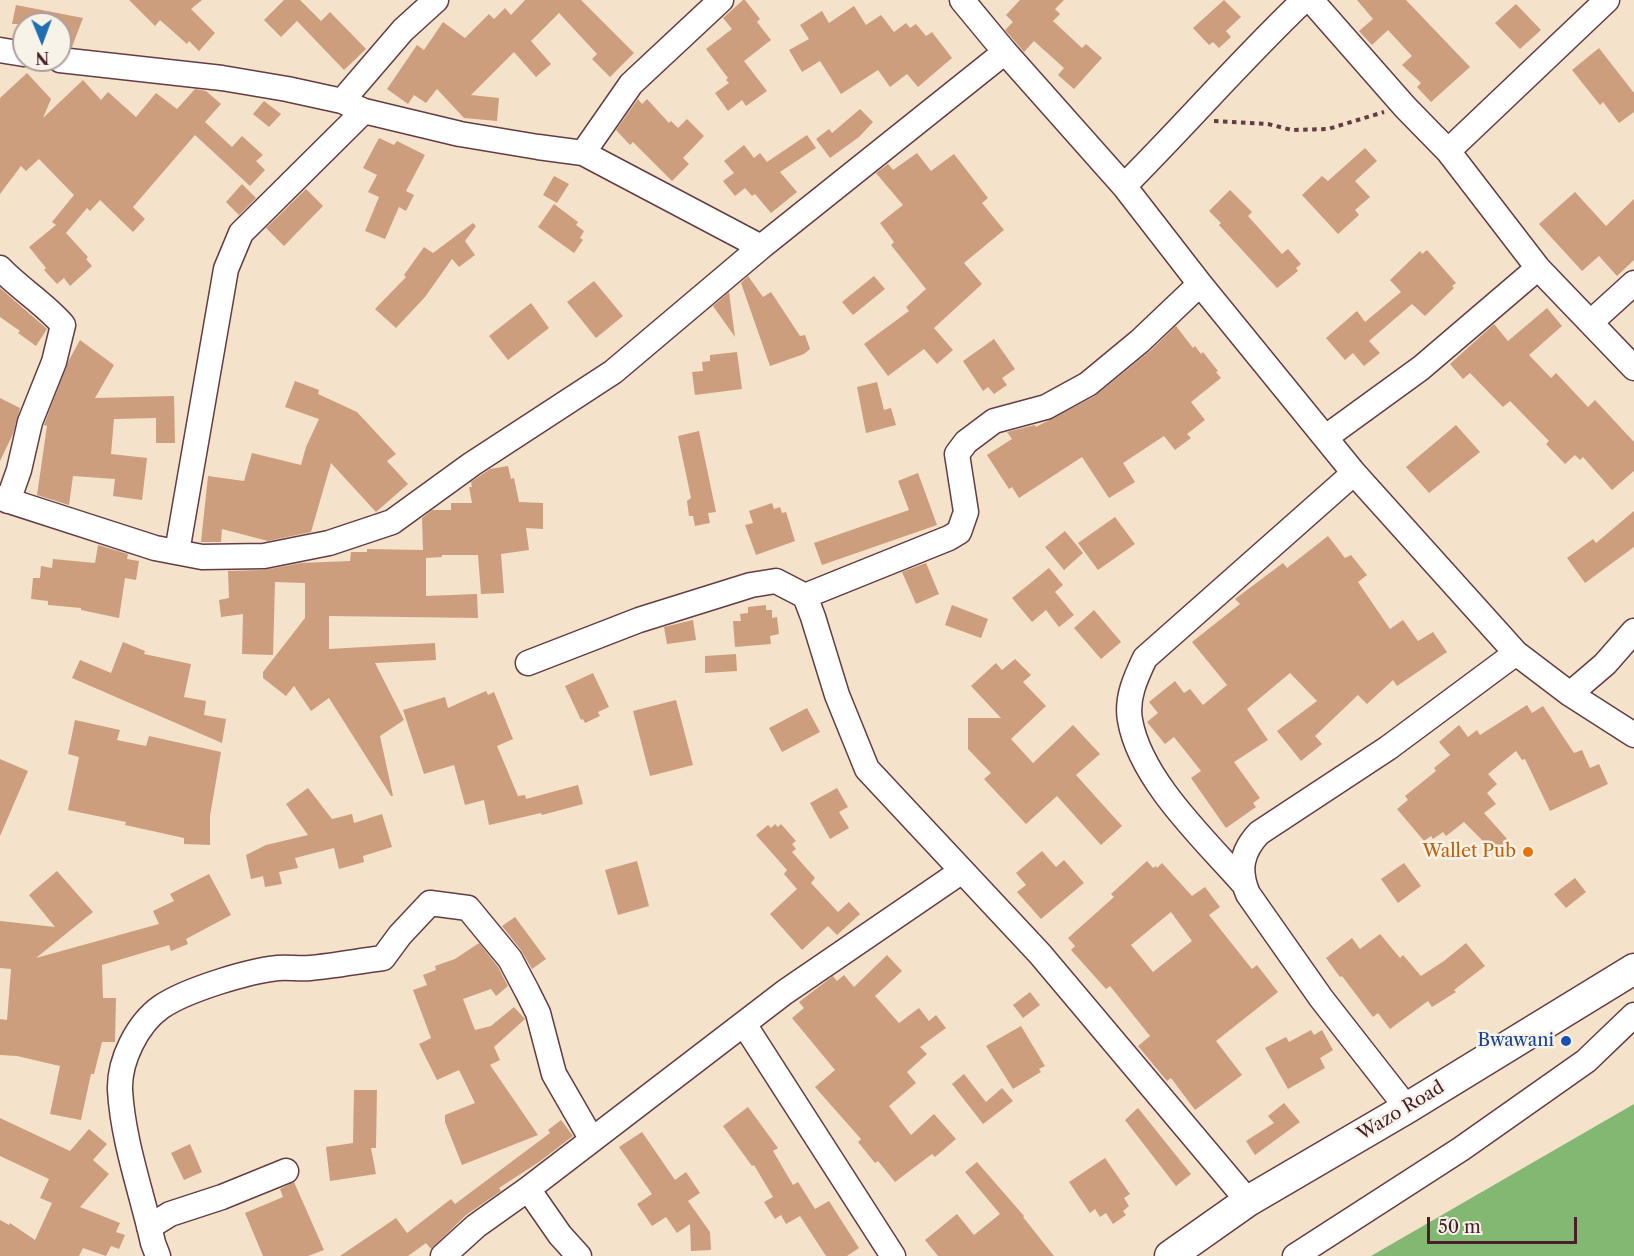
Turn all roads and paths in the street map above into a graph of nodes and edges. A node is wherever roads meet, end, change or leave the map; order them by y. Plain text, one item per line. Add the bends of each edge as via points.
1 (436, 0) edge
2 (721, 0) edge
3 (963, 0) edge
4 (1304, 0) edge
5 (1311, 0) edge
6 (1607, 0) edge
7 (1005, 52) junction
8 (72, 61) edge
9 (342, 101) junction
10 (1405, 107) junction
11 (364, 111) junction
12 (1188, 122) junction
13 (1448, 152) junction
14 (583, 153) junction
15 (1124, 186) junction
16 (761, 247) junction
17 (0, 268) edge
18 (1538, 268) junction
19 (1634, 283) edge
20 (1200, 284) junction
21 (1591, 322) junction
22 (1634, 368) edge
23 (1326, 437) junction
24 (1354, 473) junction
25 (4, 499) edge
26 (177, 552) junction
27 (805, 596) junction
28 (1634, 631) edge
29 (1516, 653) junction
30 (528, 663) dead end
31 (1570, 694) junction
32 (1634, 735) edge
33 (962, 871) junction
34 (1242, 882) junction
35 (1634, 969) edge
36 (1634, 1016) edge
37 (744, 1024) junction
38 (1407, 1108) junction
39 (592, 1140) junction
40 (286, 1171) dead end
41 (528, 1189) junction
42 (1248, 1201) junction
43 (149, 1227) junction
44 (158, 1256) edge
45 (443, 1256) edge
46 (579, 1256) edge
47 (893, 1256) edge
48 (1171, 1256) edge
49 (1295, 1256) edge

1 - 9 street via 403,30
2 - 14 street via 631,84
3 - 7 street
4 - 12 street
5 - 10 street
6 - 13 street
7 - 15 street
7 - 16 street
8 - 9 street via 222,78
9 - 11 street
10 - 12 path via 1328,129 1292,130 1232,121
10 - 13 street
11 - 14 street via 460,134
11 - 26 street via 241,232 226,269
12 - 15 street
13 - 18 street
14 - 16 street
15 - 20 street
16 - 26 street via 613,372 472,464 392,522 329,543 264,556 202,557
17 - 25 street via 50,309 63,325 54,362 30,423 19,470
18 - 21 street
18 - 23 street via 1421,368
19 - 21 street
20 - 23 street
20 - 27 street via 1088,384 1047,407 994,421 966,442 957,454 966,512 959,532
21 - 22 street
23 - 24 street
24 - 29 street
24 - 34 street via 1145,658 1132,686 1130,719 1144,763 1185,818
25 - 26 street
27 - 30 street via 776,581 751,585 639,620
27 - 33 street via 837,695 867,769
28 - 31 street via 1605,664
29 - 31 street
29 - 34 street via 1388,748 1259,833 1244,855
31 - 32 street
33 - 37 street
33 - 42 street via 1040,954
34 - 38 street via 1321,998
35 - 38 main road, Wazo Road
36 - 49 street via 1586,1061 1461,1149
37 - 39 street
37 - 47 street
38 - 42 main road, Wazo Road
39 - 41 street
39 - 43 street via 554,1074 538,1013 510,959 468,908 430,903 383,958 259,971 203,987 160,1007 136,1033 125,1059 120,1088 125,1130
40 - 43 street via 170,1214
41 - 45 street via 476,1226
41 - 46 street
42 - 48 main road, Wazo Road
43 - 44 street

